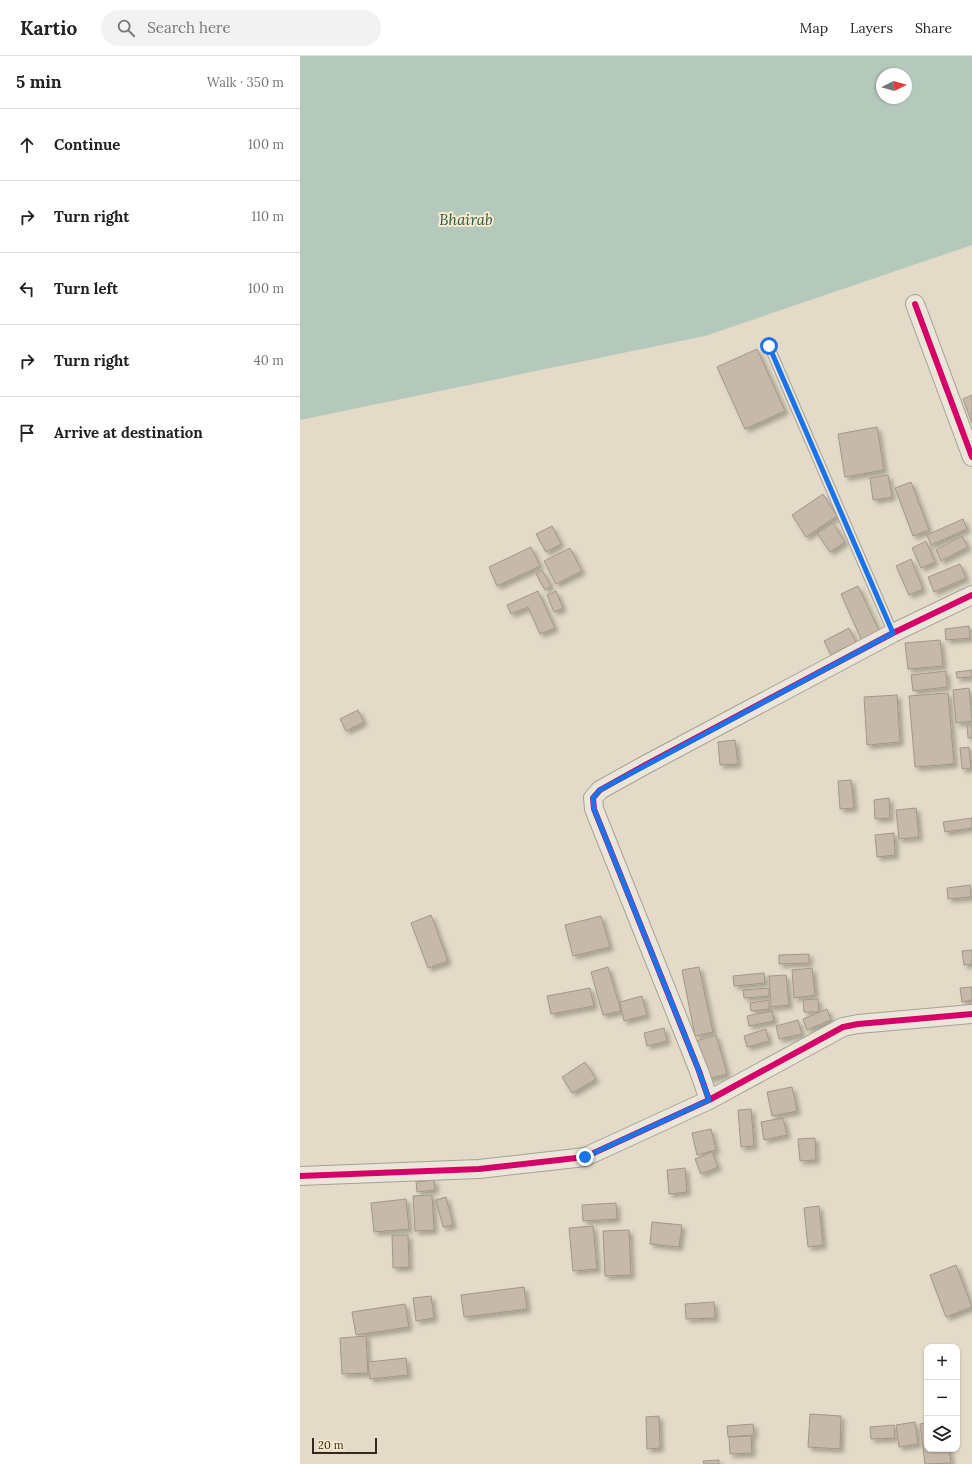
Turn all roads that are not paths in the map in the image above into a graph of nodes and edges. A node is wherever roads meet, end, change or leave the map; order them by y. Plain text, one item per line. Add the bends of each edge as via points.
1 (916, 304) dead end
2 (769, 346) dead end
3 (972, 457) edge
4 (972, 595) edge
5 (893, 633) junction
6 (972, 1014) edge
7 (709, 1100) junction
8 (300, 1176) edge

1 - 3 street
2 - 5 lane
4 - 5 street
5 - 7 street via 600,790 593,798 594,809
6 - 7 street via 842,1027
7 - 8 street via 585,1157 479,1169

